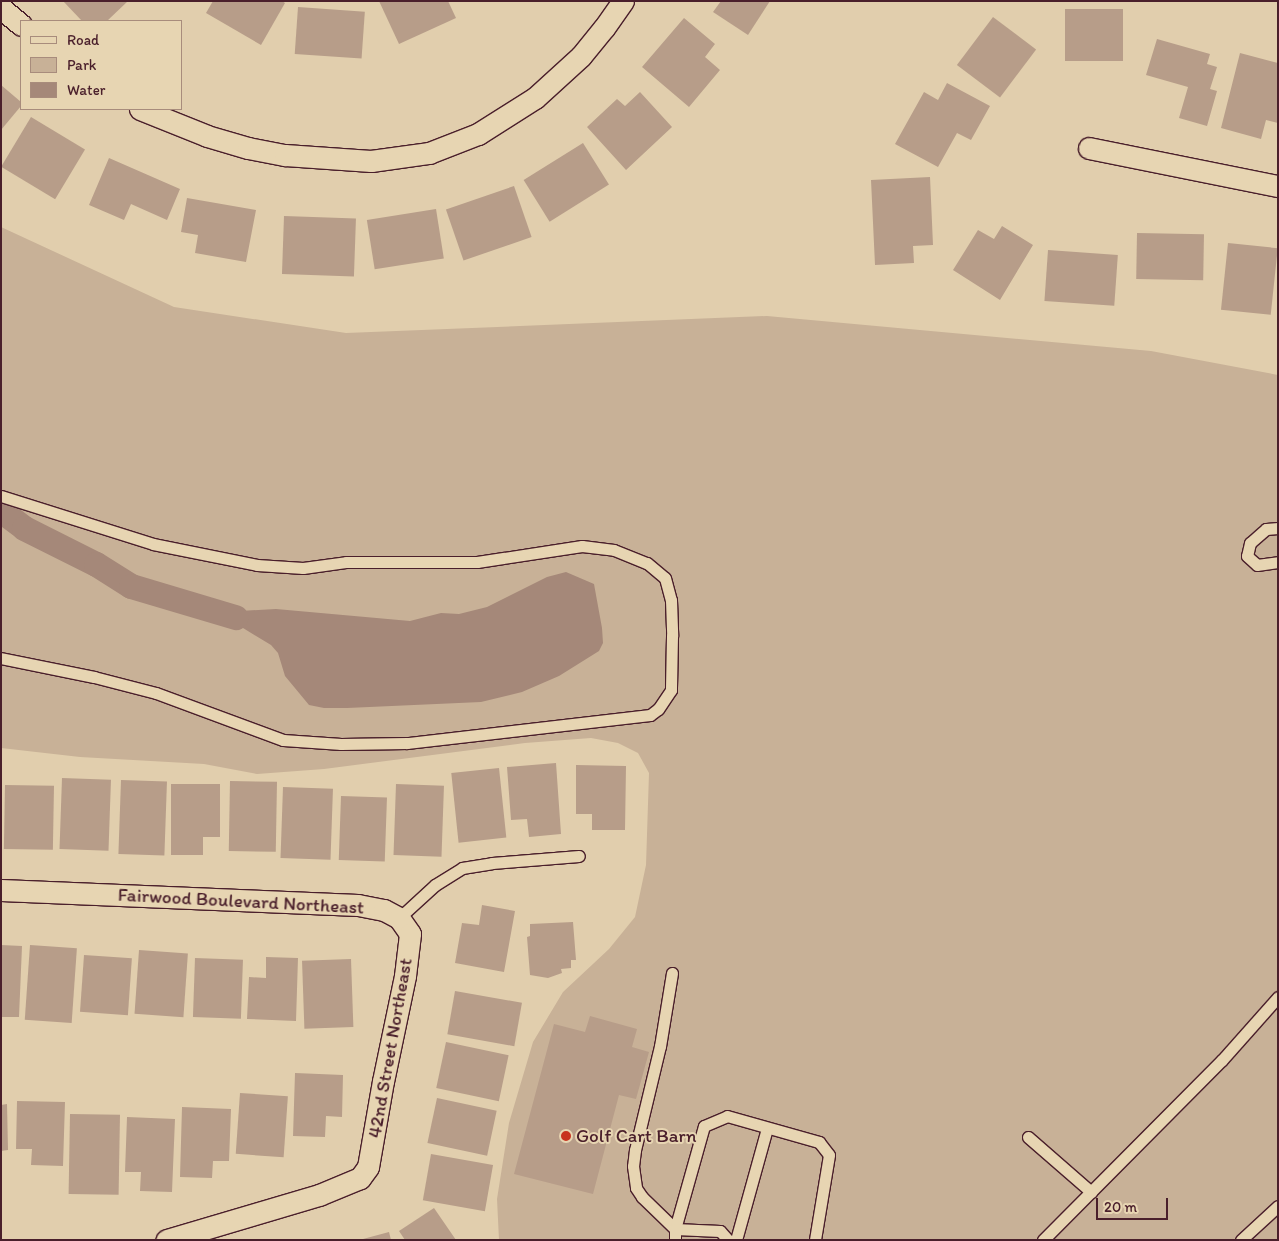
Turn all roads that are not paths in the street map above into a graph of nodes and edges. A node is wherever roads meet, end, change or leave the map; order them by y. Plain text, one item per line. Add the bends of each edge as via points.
1 (622, 1) edge
2 (1, 8) edge
3 (20, 24) edge
4 (143, 110) edge
5 (1088, 148) dead end
6 (1278, 186) edge
7 (1, 496) edge
8 (1278, 528) edge
9 (1278, 562) edge
10 (1, 658) edge
11 (580, 856) dead end
12 (1, 890) edge
13 (399, 918) junction
14 (672, 973) dead end
15 (1278, 997) edge
16 (768, 1128) junction
17 (1028, 1137) dead end
18 (1091, 1192) junction
19 (1278, 1206) edge
20 (675, 1234) edge
21 (166, 1240) edge
22 (728, 1240) edge
23 (736, 1240) edge
24 (815, 1240) edge
25 (1043, 1240) edge
26 (1241, 1240) edge

1 - 4 street via 581,56 535,98 478,134 429,153 371,161 285,155 208,136
2 - 3 street
5 - 6 street
7 - 10 lane via 153,544 257,566 303,568 346,562 477,562 582,546 614,550 647,563 665,578 671,600 672,636 670,690 650,715 407,743 341,744 284,740 156,693
8 - 9 lane via 1266,529 1250,543 1247,556 1257,565
11 - 13 lane via 462,868 435,885
12 - 13 street, Fairwood Boulevard Northeast via 358,905 384,910
13 - 21 street, 42nd Street Northeast via 410,934 405,976 368,1167 360,1178 319,1195
14 - 20 lane via 660,1046 633,1166 636,1188
15 - 18 lane via 1222,1060
16 - 20 lane via 727,1116 704,1126
16 - 23 lane
16 - 24 lane via 819,1142 829,1155
17 - 18 lane
18 - 25 lane
19 - 26 lane
20 - 22 lane via 720,1231

